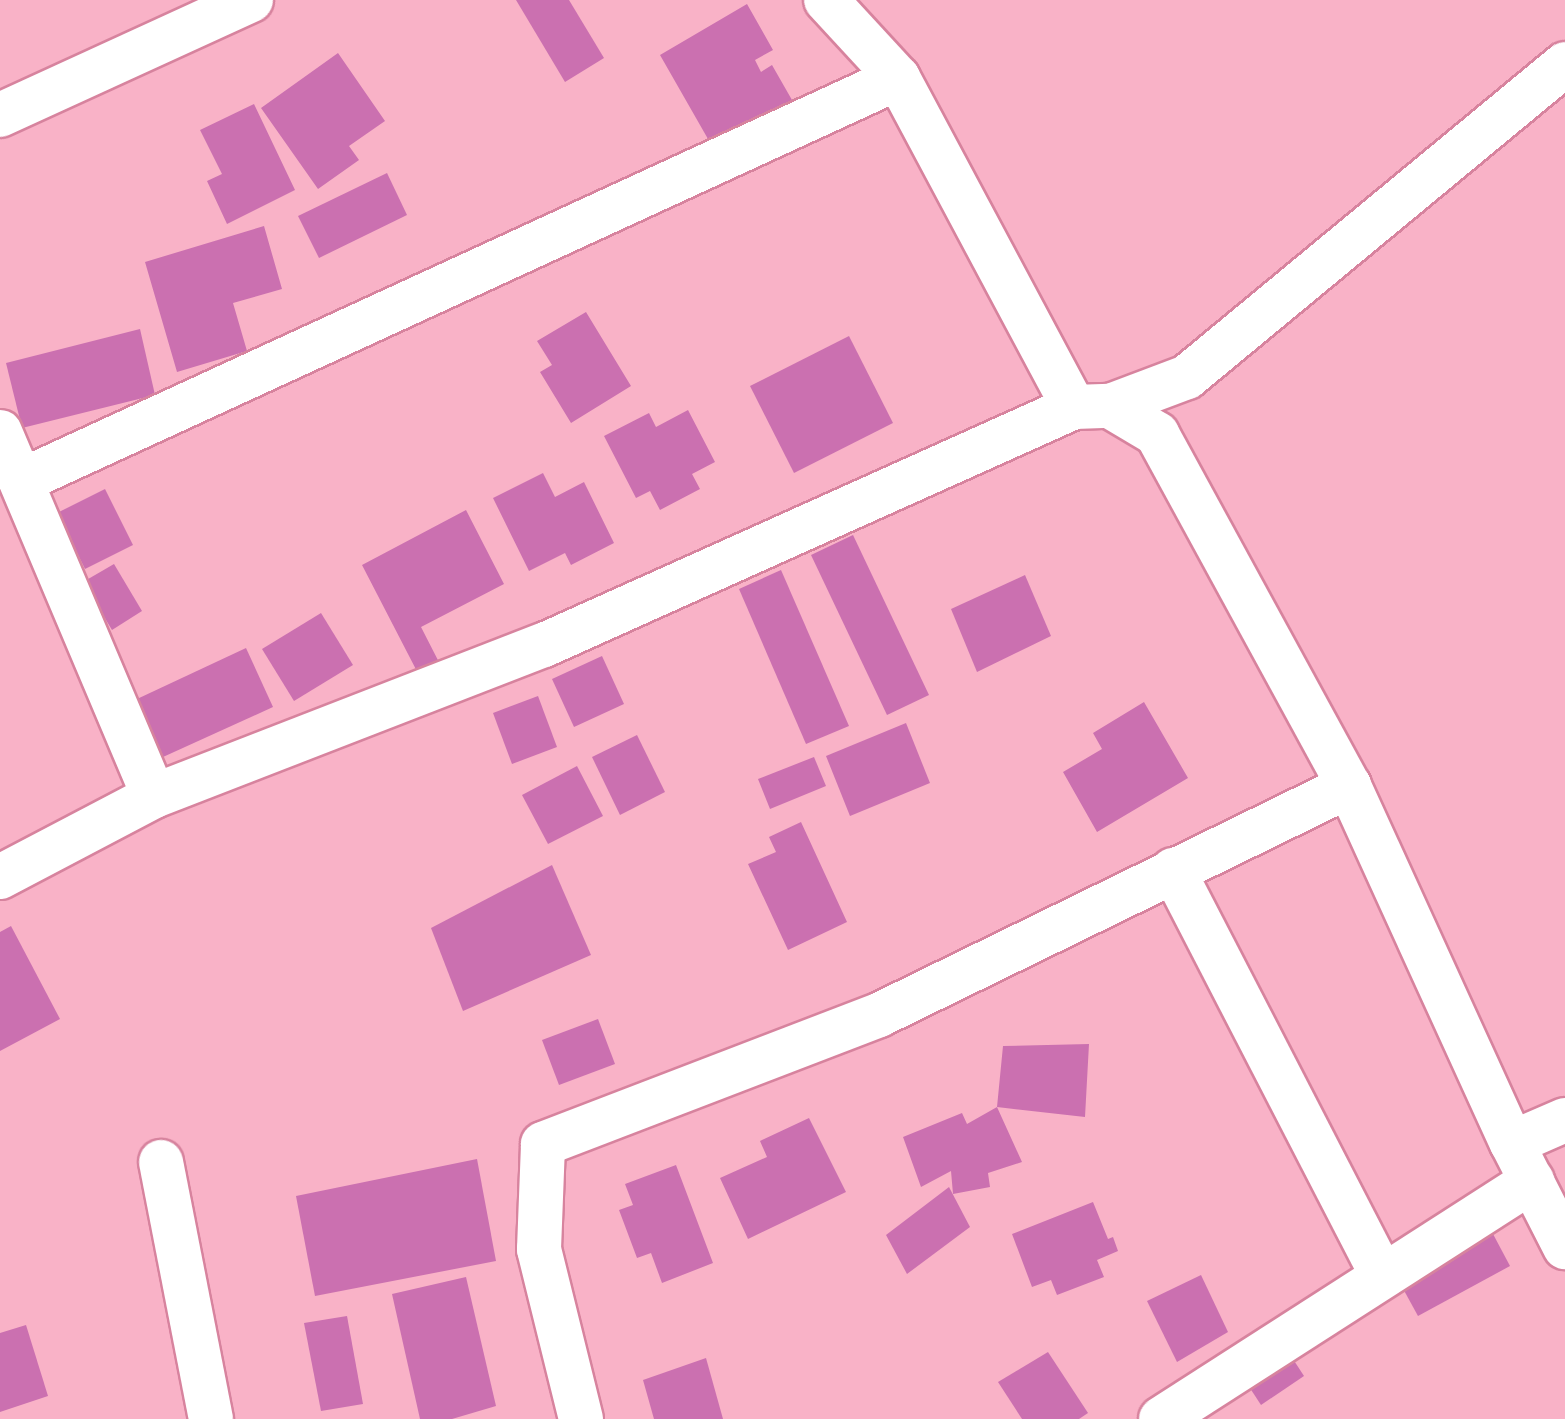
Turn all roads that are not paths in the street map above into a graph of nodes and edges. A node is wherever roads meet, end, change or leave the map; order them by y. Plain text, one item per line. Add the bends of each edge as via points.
1 (251, 0) edge
2 (826, 0) edge
3 (1565, 64) edge
4 (898, 78) junction
5 (0, 115) edge
6 (1187, 377) junction
7 (1092, 406) junction
8 (0, 432) edge
9 (1157, 434) junction
10 (21, 481) junction
11 (1349, 786) junction
12 (154, 796) junction
13 (1173, 870) junction
14 (0, 877) edge
15 (1565, 1120) edge
16 (1512, 1143) junction
17 (161, 1162) dead end
18 (1532, 1181) junction
19 (1565, 1247) edge
20 (1382, 1275) junction
21 (211, 1419) edge
22 (581, 1419) edge
23 (1161, 1419) edge

1 - 5 street
2 - 4 street
3 - 6 street
4 - 7 street
4 - 10 street
6 - 7 street
6 - 9 street
7 - 9 street
7 - 12 street via 544,645
8 - 10 street
9 - 11 street
10 - 12 street
11 - 13 street
11 - 16 street
12 - 14 street
13 - 20 street
13 - 22 street via 879,1015 543,1144 539,1249
15 - 16 street
16 - 18 street
17 - 21 street
18 - 19 street
18 - 20 street
20 - 23 street

